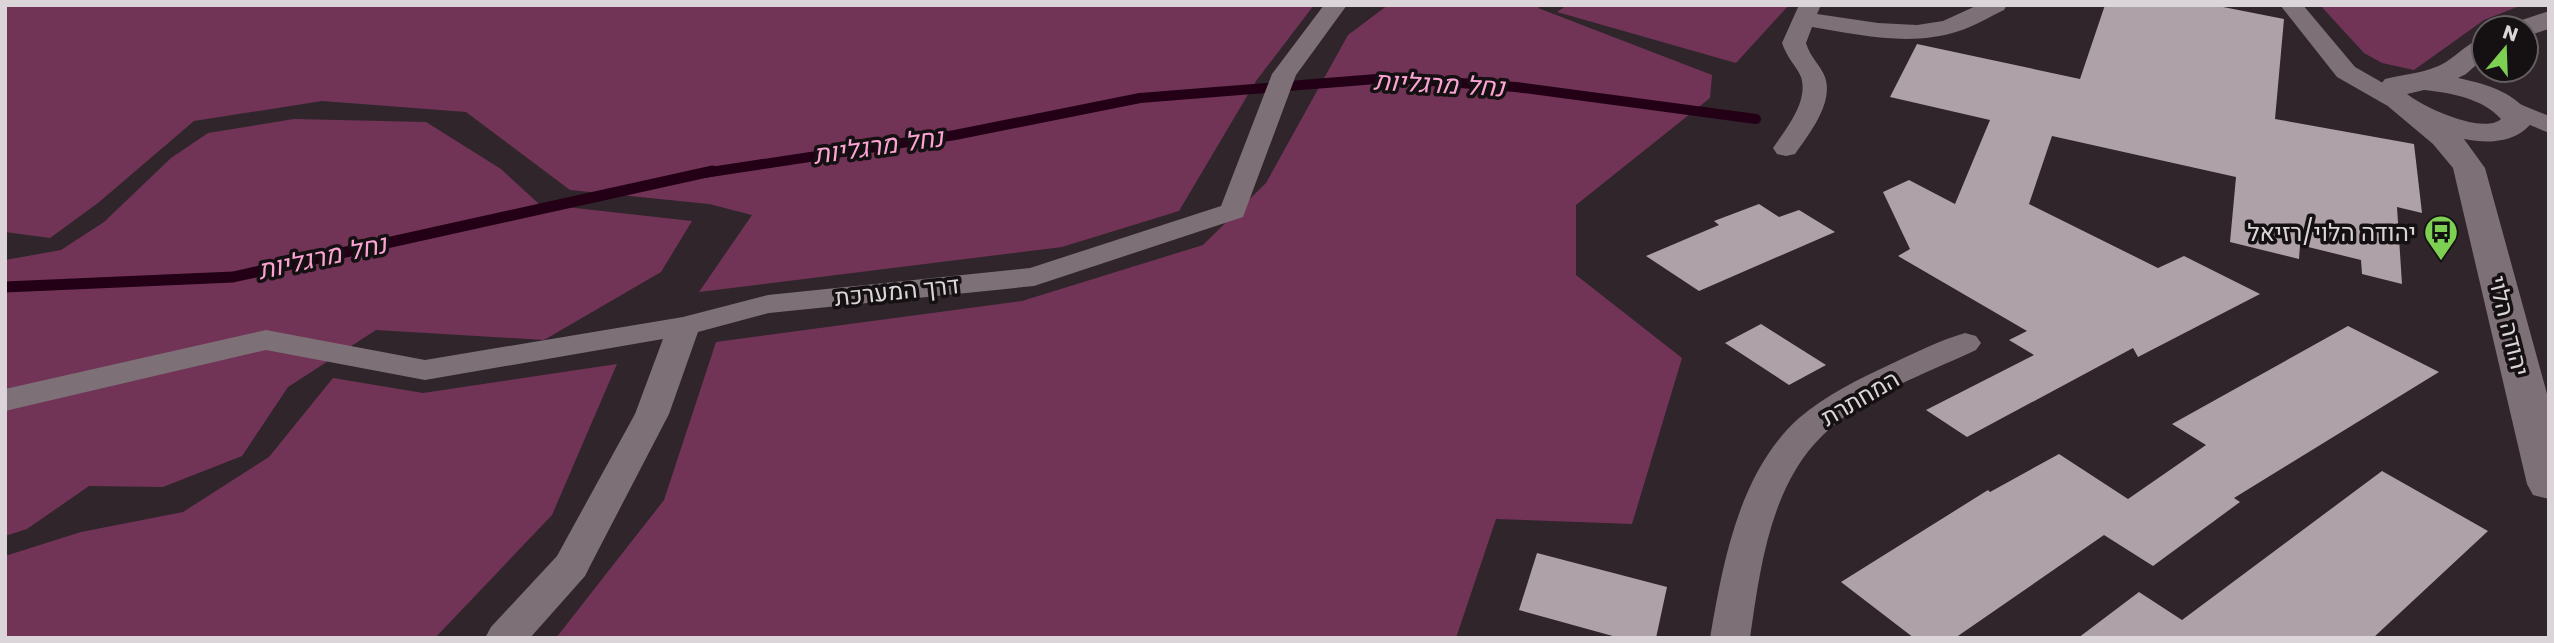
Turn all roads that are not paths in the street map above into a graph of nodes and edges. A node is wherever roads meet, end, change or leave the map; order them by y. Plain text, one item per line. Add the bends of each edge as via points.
1 (1336, 5) edge
2 (1996, 5) edge
3 (2291, 5) edge
4 (1807, 12) edge
5 (2470, 58) edge
6 (2482, 84) edge
7 (2410, 94) junction
8 (2503, 118) junction
9 (2549, 125) edge
10 (2549, 134) edge
11 (1786, 148) dead end
12 (2469, 168) junction
13 (684, 326) junction
14 (1965, 343) dead end
15 (5, 400) edge
16 (2549, 484) edge
17 (505, 638) edge
18 (1730, 638) edge

1 - 13 street, דרך המערכת via 1284,74 1233,211 1034,277 768,304
2 - 4 street via 1949,26 1927,30 1867,28
3 - 7 street via 2347,72
4 - 11 street via 1794,43 1813,77 1814,95 1805,120
5 - 7 street
6 - 8 street
7 - 8 street via 2465,88
7 - 8 street via 2451,127
7 - 12 street, יהודה הלוי
8 - 9 street
8 - 10 street
8 - 12 street via 2475,149
12 - 16 street, יהודה הלוי
13 - 15 street via 425,370 266,340
13 - 17 street via 652,414 571,566
14 - 18 street, המחתרת via 1836,406 1799,439 1762,500 1740,573

